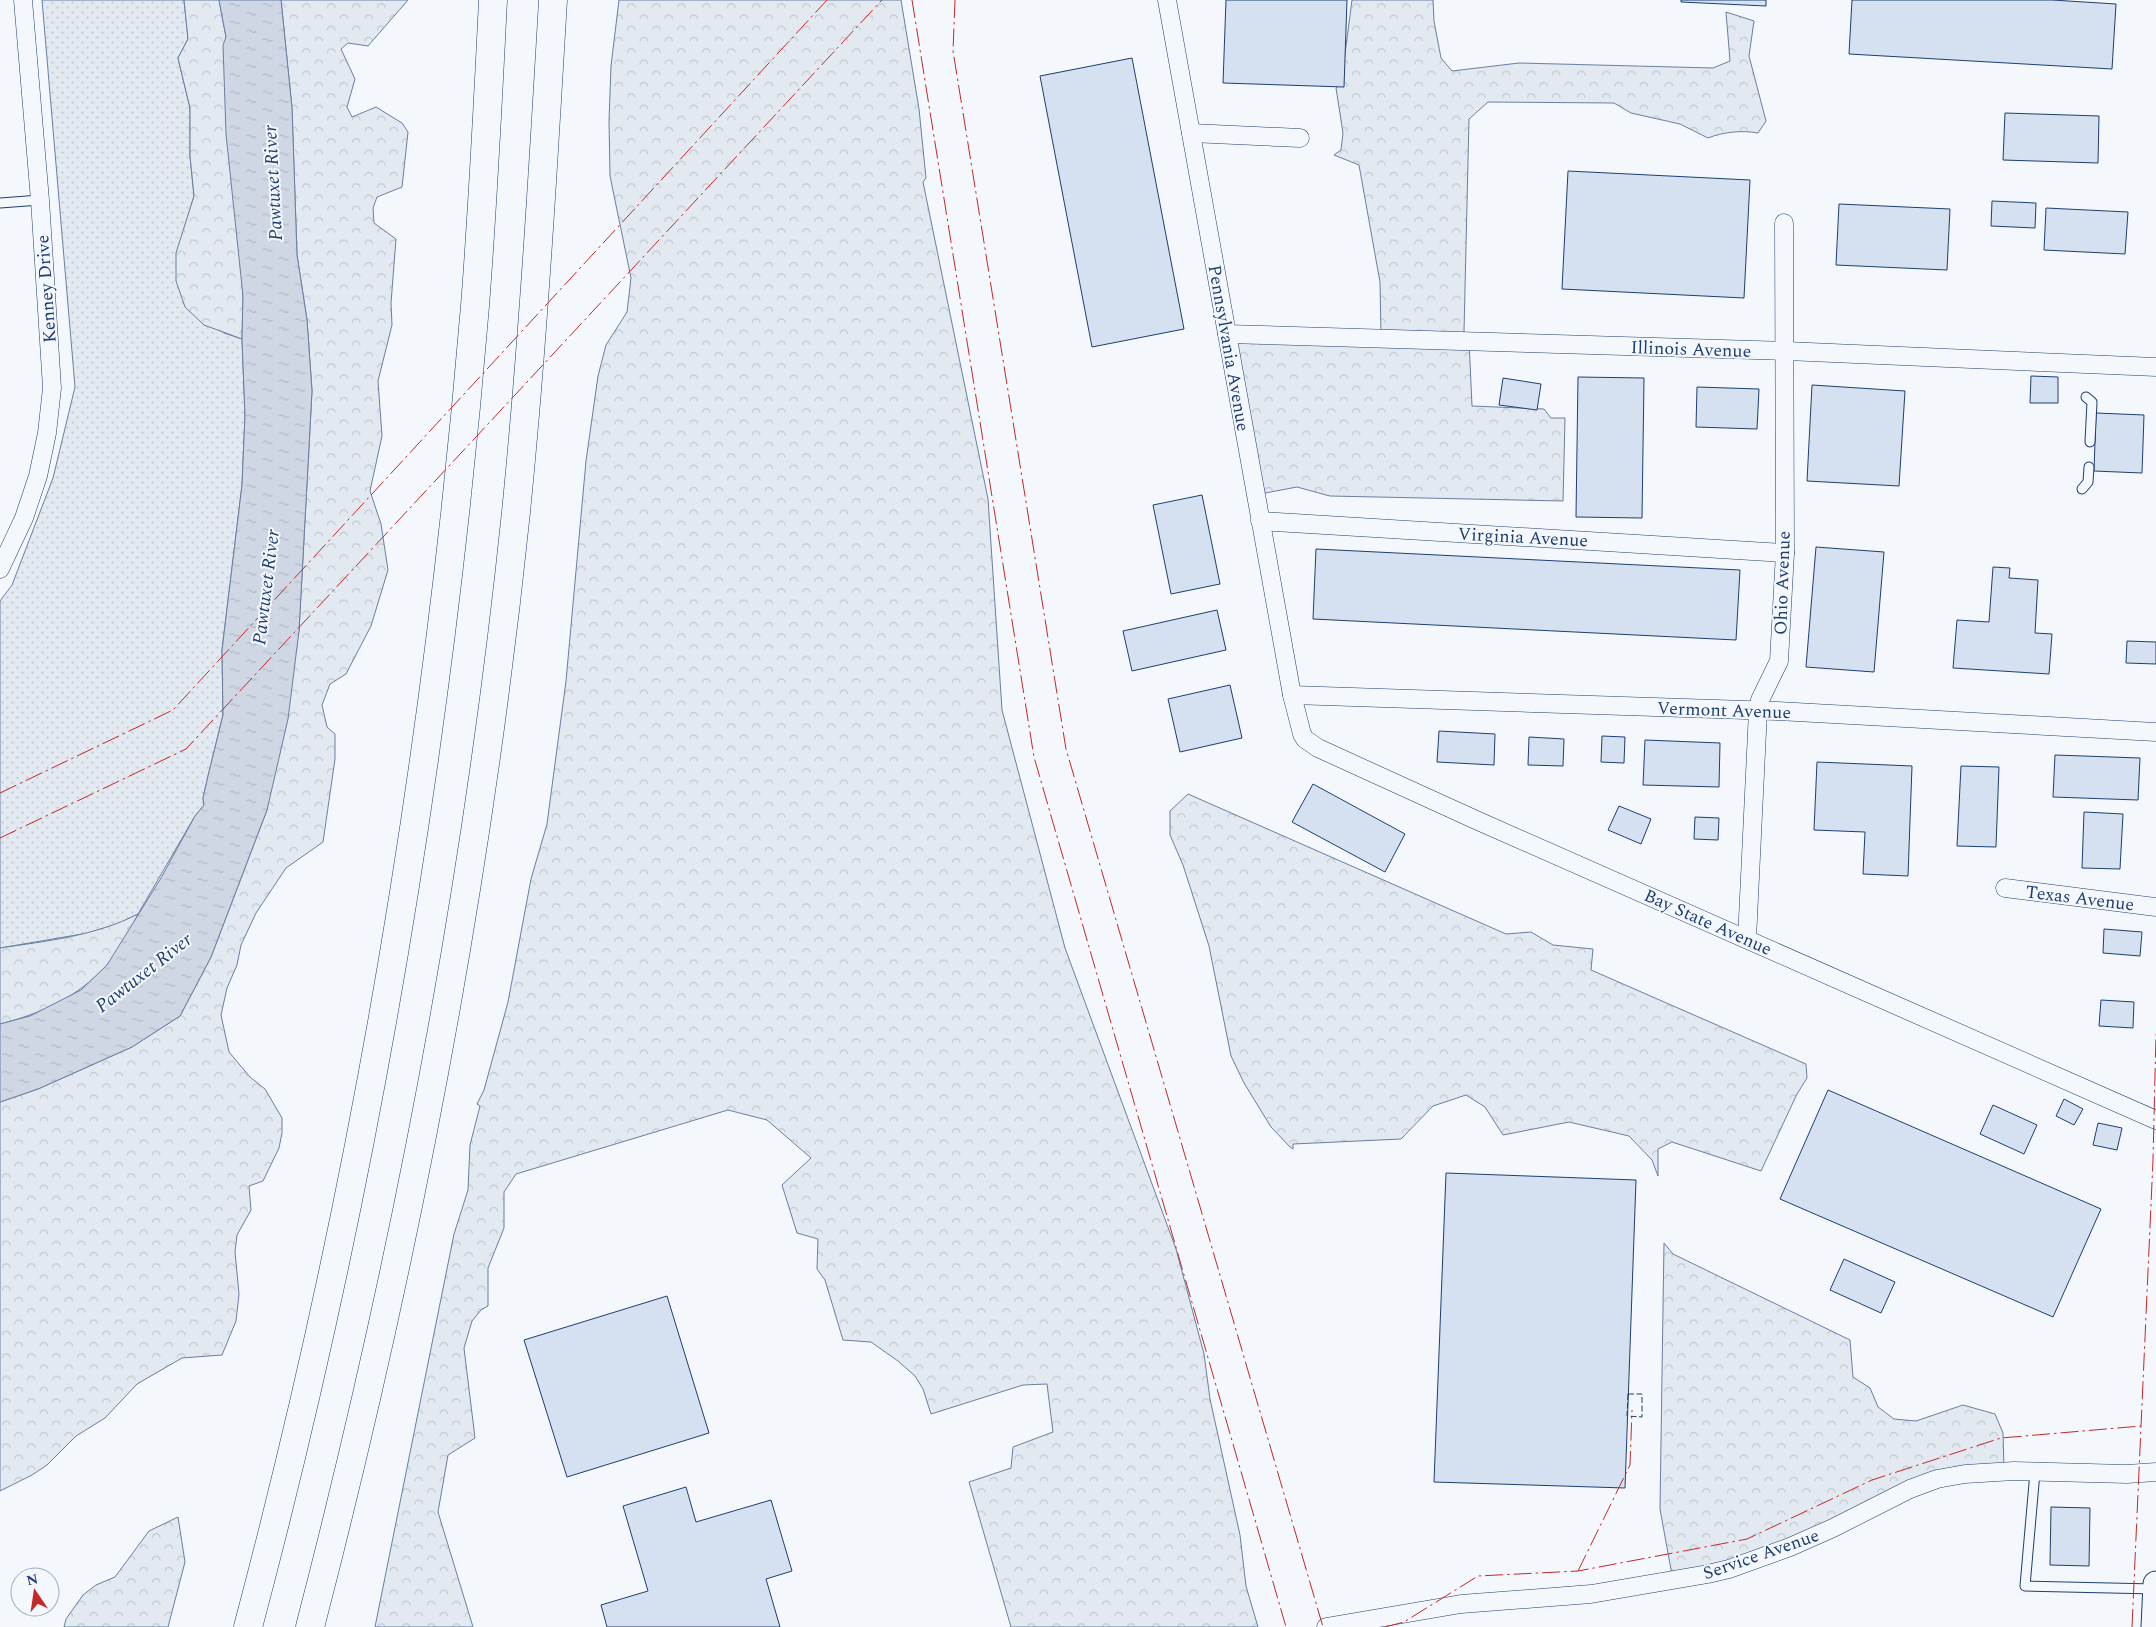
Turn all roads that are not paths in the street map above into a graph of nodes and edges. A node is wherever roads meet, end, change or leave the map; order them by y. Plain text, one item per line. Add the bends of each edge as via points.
1 (24, 0) edge
2 (493, 0) edge
3 (553, 0) edge
4 (568, 0) edge
5 (1167, 0) edge
6 (548, 79) junction
7 (1191, 133) junction
8 (1300, 138) dead end
9 (40, 200) junction
10 (0, 203) edge
11 (1784, 223) dead end
12 (1227, 334) junction
13 (1786, 351) junction
14 (2156, 367) edge
15 (2086, 397) dead end
16 (2090, 442) dead end
17 (2089, 467) dead end
18 (2082, 489) dead end
19 (1260, 521) junction
20 (1785, 553) junction
21 (0, 569) edge
22 (1292, 695) junction
23 (1758, 711) junction
24 (2156, 732) edge
25 (2005, 888) dead end
26 (2156, 907) edge
27 (1747, 939) junction
28 (2156, 1120) edge
29 (2035, 1472) junction
30 (2156, 1472) edge
31 (2156, 1584) edge
32 (2156, 1589) edge
33 (248, 1627) edge
34 (310, 1627) edge
35 (1326, 1627) edge
36 (2154, 1627) edge

1 - 9 street, Kenney Drive
2 - 33 highway via 470,363 417,811 381,1033 339,1247 296,1439
3 - 6 highway
4 - 6 highway
5 - 7 street, Pennsylvania Avenue
6 - 34 highway via 535,293 516,515 470,862 446,1012 397,1258
7 - 8 street
7 - 12 street, Pennsylvania Avenue
9 - 10 lane
9 - 21 street, Kenney Drive via 52,388 38,476 24,518
11 - 13 street, Ohio Avenue
12 - 13 street, Illinois Avenue
12 - 19 street, Pennsylvania Avenue
13 - 14 street, Illinois Avenue
13 - 20 street, Ohio Avenue
15 - 16 lane via 2092,402
17 - 18 lane via 2088,482
19 - 20 street, Virginia Avenue
19 - 22 street, Pennsylvania Avenue
20 - 23 street, Ohio Avenue via 1779,660
22 - 23 street, Vermont Avenue
22 - 27 street, Bay State Avenue via 1302,734 1318,748
23 - 24 street, Vermont Avenue
23 - 27 street, Ohio Avenue
25 - 26 street, Texas Avenue
27 - 28 street, Bay State Avenue
29 - 30 street, Service Avenue
29 - 32 lane via 2025,1586
29 - 35 street, Service Avenue via 1980,1472 1937,1479 1790,1547 1708,1574 1591,1594 1461,1604
31 - 32 main road
32 - 36 main road

